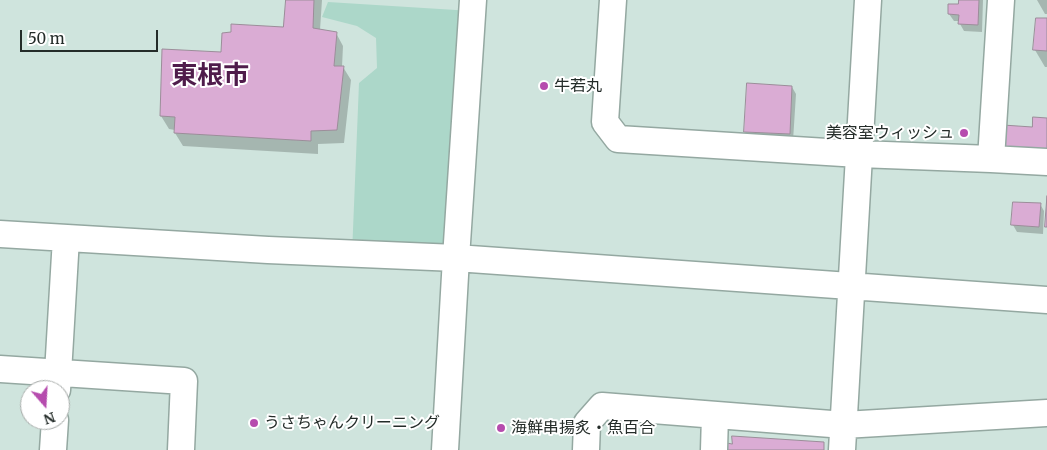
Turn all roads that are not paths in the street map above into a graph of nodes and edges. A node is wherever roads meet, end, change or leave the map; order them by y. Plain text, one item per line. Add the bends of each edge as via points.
1 (473, 0) edge
2 (613, 0) edge
3 (868, 0) edge
4 (1001, 0) edge
5 (859, 154) junction
6 (991, 159) junction
7 (1047, 162) edge
8 (0, 234) edge
9 (66, 238) junction
10 (456, 258) junction
11 (851, 287) junction
12 (1047, 300) edge
13 (0, 369) edge
14 (53, 380) edge
15 (58, 380) edge
16 (70, 381) edge
17 (1047, 413) edge
18 (715, 415) junction
19 (54, 430) edge
20 (843, 438) edge
21 (53, 450) edge
22 (181, 450) edge
23 (445, 450) edge
24 (586, 450) edge
25 (714, 450) edge

1 - 10 street
2 - 5 street via 605,122 618,139
3 - 5 street
4 - 6 street
5 - 6 street
5 - 11 street
6 - 7 street
8 - 9 street
9 - 10 street
9 - 15 street
10 - 11 street
10 - 23 street
11 - 12 street
11 - 20 street
13 - 14 street
16 - 22 street via 184,381
17 - 20 street
18 - 20 street
18 - 24 street via 602,406 587,423
18 - 25 street
19 - 21 street

